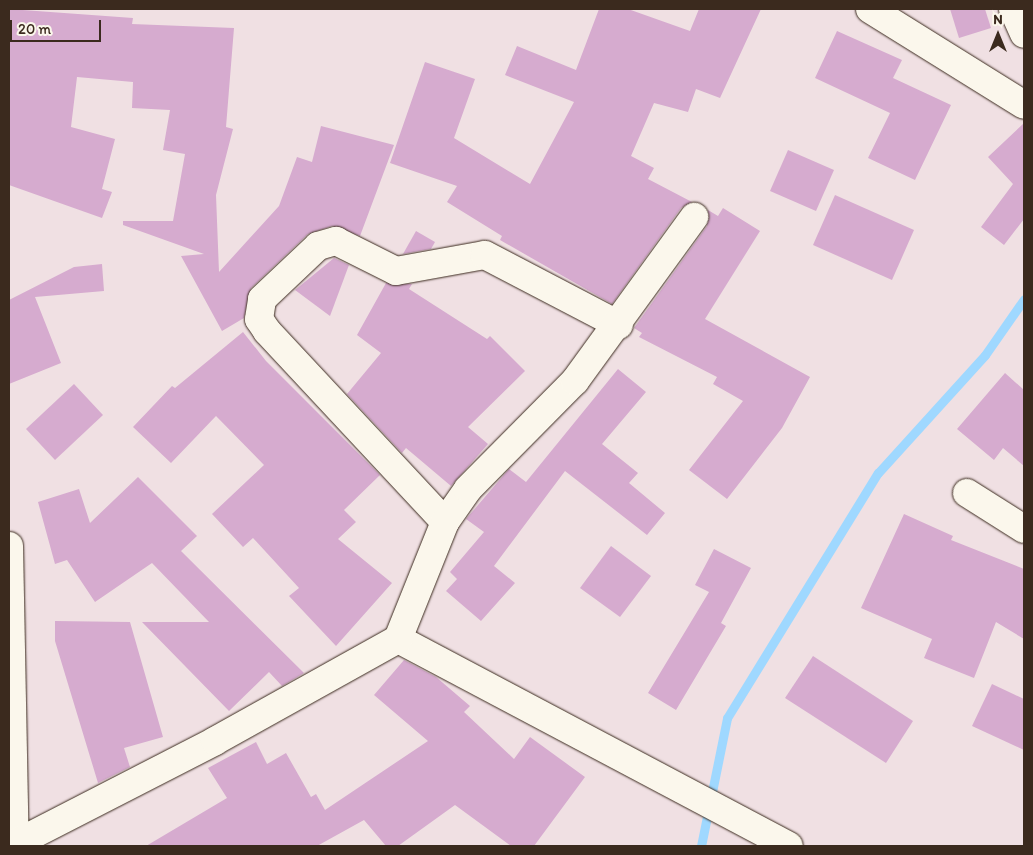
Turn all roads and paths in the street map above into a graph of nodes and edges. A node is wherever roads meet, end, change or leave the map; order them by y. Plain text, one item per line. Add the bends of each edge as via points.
1 (870, 9) edge
2 (1013, 9) edge
3 (1024, 34) edge
4 (1024, 105) edge
5 (694, 217) dead end
6 (619, 325) junction
7 (967, 493) dead end
8 (445, 522) junction
9 (1024, 529) edge
10 (9, 546) edge
11 (398, 639) junction
12 (13, 846) edge
13 (789, 846) edge

1 - 4 street
2 - 3 street
5 - 6 street
6 - 8 street via 575,381 468,489
6 - 8 street via 485,255 396,271 336,241 318,246 262,299 259,319 267,331
7 - 9 street
8 - 11 street
10 - 12 street
11 - 12 street
11 - 13 street

